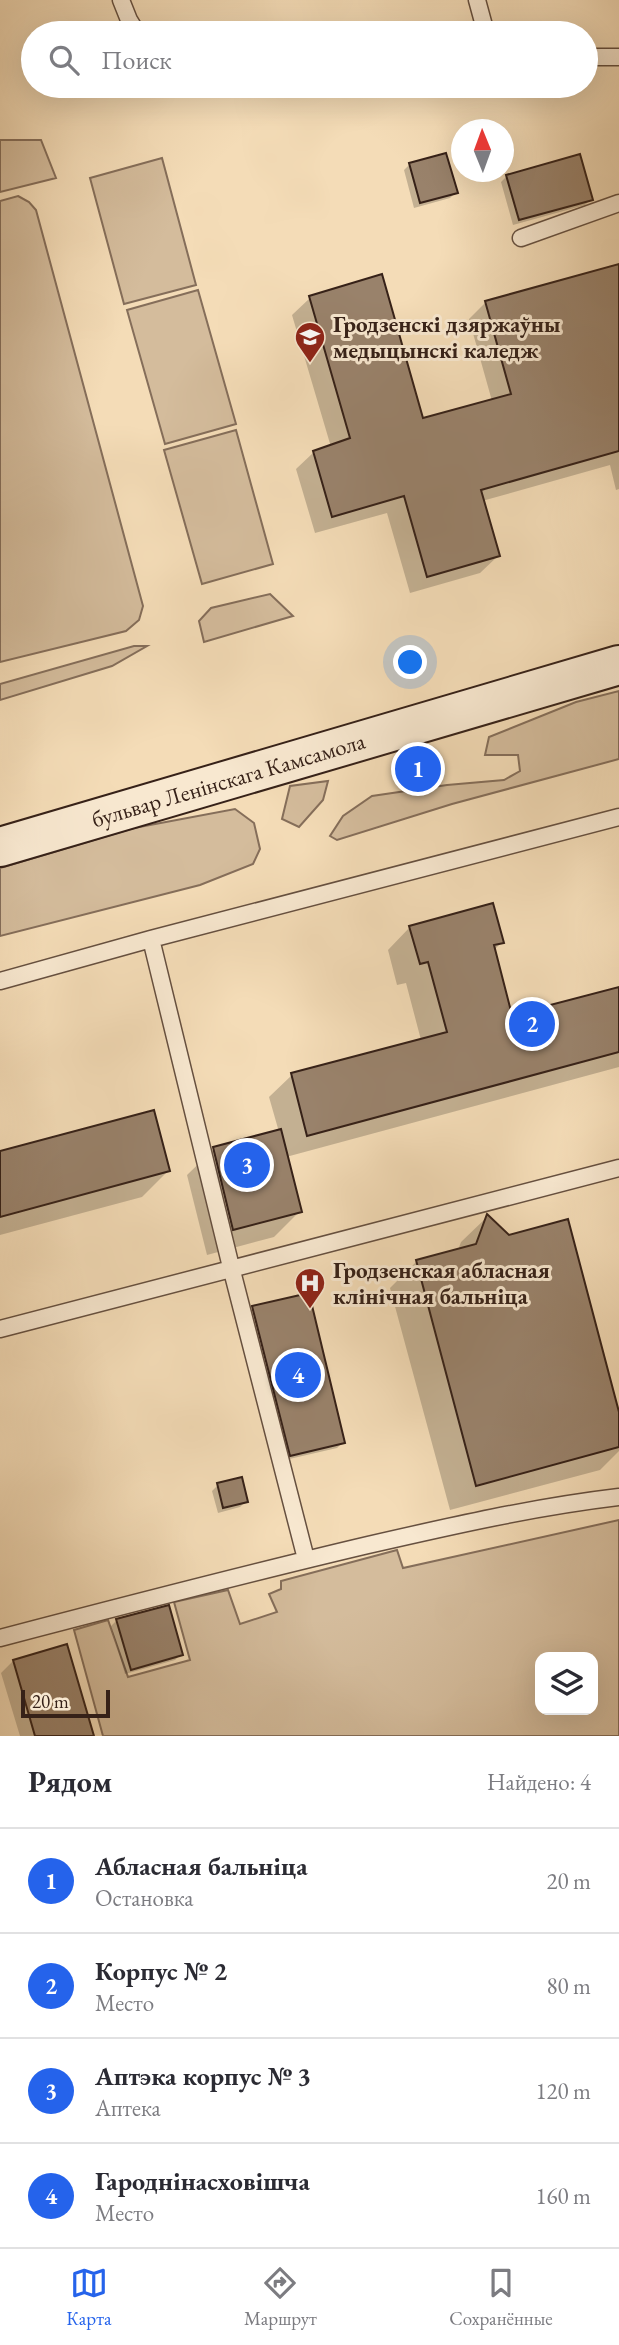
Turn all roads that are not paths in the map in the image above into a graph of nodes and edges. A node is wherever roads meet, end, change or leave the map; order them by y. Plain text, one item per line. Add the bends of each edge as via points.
1 (121, 0) edge
2 (477, 0) edge
3 (130, 21) edge
4 (483, 21) edge
5 (598, 57) edge
6 (619, 57) edge
7 (619, 204) edge
8 (521, 238) dead end
9 (619, 665) edge
10 (619, 817) edge
11 (0, 848) edge
12 (151, 939) junction
13 (0, 981) edge
14 (619, 1168) edge
15 (231, 1267) junction
16 (0, 1329) edge
17 (619, 1497) edge
18 (306, 1559) junction
19 (0, 1638) edge

1 - 3 lane
2 - 4 lane
5 - 6 lane
7 - 8 lane
9 - 11 street, бульвар Ленінскага Камсамола
10 - 12 lane
12 - 13 lane
12 - 15 lane
14 - 15 lane
15 - 16 lane
15 - 18 lane
17 - 18 lane via 552,1505
18 - 19 lane

